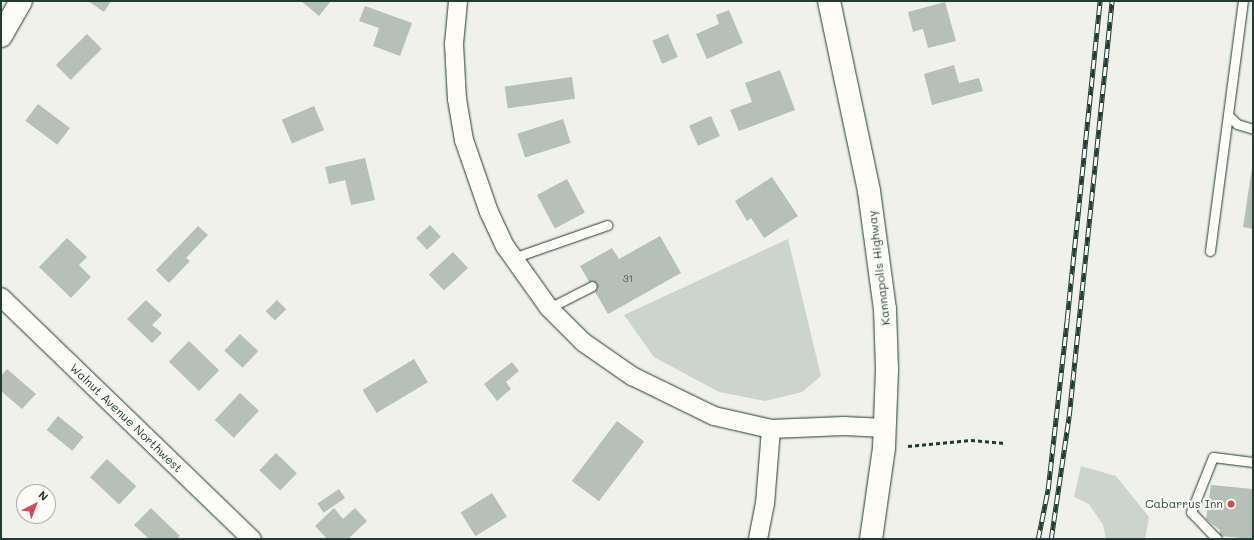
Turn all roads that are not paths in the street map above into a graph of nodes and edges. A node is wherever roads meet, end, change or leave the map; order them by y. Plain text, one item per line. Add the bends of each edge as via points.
1 (21, 1) edge
2 (458, 1) edge
3 (829, 1) edge
4 (1243, 1) edge
5 (1, 36) edge
6 (1228, 115) junction
7 (1253, 129) edge
8 (607, 225) dead end
9 (1210, 251) dead end
10 (513, 258) junction
11 (592, 286) dead end
12 (1, 297) edge
13 (548, 308) junction
14 (885, 428) junction
15 (771, 429) junction
16 (1253, 462) edge
17 (252, 539) edge
18 (758, 539) edge
19 (871, 539) edge
20 (1217, 539) edge

1 - 5 main road
2 - 10 street via 454,44 457,99 464,140 489,212
3 - 14 main road, Kannapolis Highway via 869,191 878,247 885,309
4 - 6 lane
6 - 7 lane via 1237,124
6 - 9 lane
8 - 10 lane
10 - 13 street
11 - 13 lane
12 - 17 street, Walnut Avenue Northwest
13 - 15 street via 583,342 632,376 714,416
14 - 15 street via 844,426
14 - 19 main road, Kannapolis Highway
15 - 18 street via 765,504
16 - 20 lane via 1213,457 1191,512

